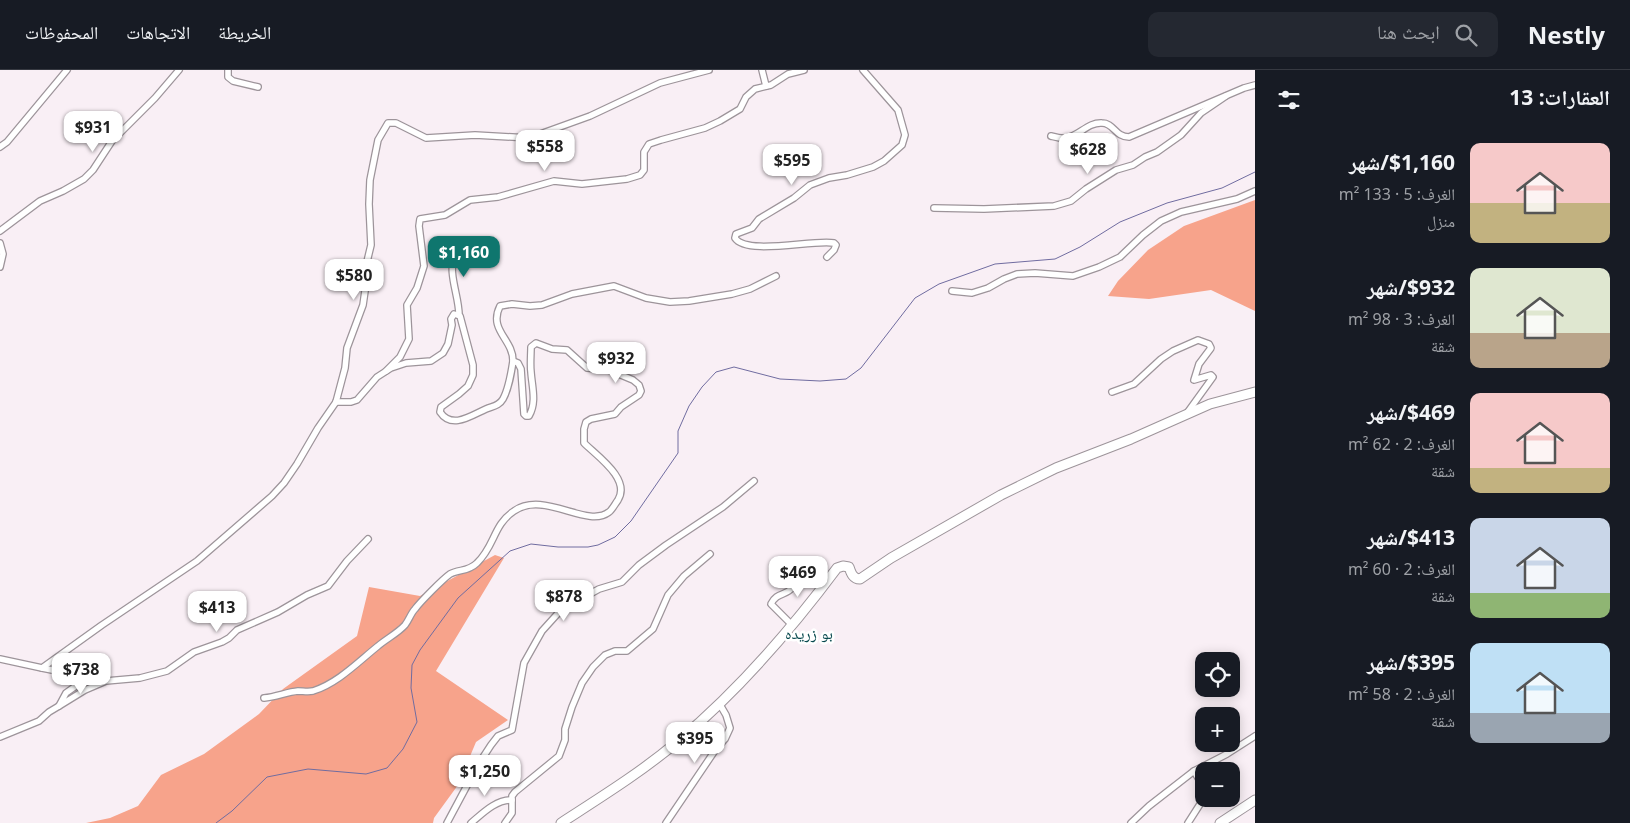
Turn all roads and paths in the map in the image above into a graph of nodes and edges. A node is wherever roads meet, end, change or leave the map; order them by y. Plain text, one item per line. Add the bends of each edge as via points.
1 (67, 70) edge
2 (179, 70) edge
3 (228, 70) edge
4 (709, 70) edge
5 (762, 70) edge
6 (804, 70) edge
7 (863, 70) edge
8 (1255, 85) edge
9 (766, 86) junction
10 (258, 87) dead end
11 (1226, 96) junction
12 (1050, 136) dead end
13 (0, 147) edge
14 (1255, 191) edge
15 (934, 208) dead end
16 (0, 231) edge
17 (0, 243) edge
18 (486, 254) dead end
19 (827, 257) dead end
20 (0, 267) edge
21 (776, 276) dead end
22 (952, 291) dead end
23 (459, 314) junction
24 (513, 361) junction
25 (386, 371) junction
26 (1112, 392) dead end
27 (1255, 392) edge
28 (336, 402) junction
29 (1185, 415) junction
30 (754, 481) dead end
31 (368, 539) dead end
32 (710, 554) dead end
33 (796, 569) dead end
34 (792, 626) junction
35 (0, 659) edge
36 (42, 668) junction
37 (264, 698) dead end
38 (718, 703) junction
39 (59, 706) junction
40 (1255, 736) edge
41 (0, 737) edge
42 (1194, 771) joint
43 (512, 800) junction
44 (1255, 800) edge
45 (1198, 807) edge
46 (447, 823) edge
47 (471, 823) edge
48 (505, 823) edge
49 (561, 823) edge
50 (666, 823) edge
51 (1131, 823) edge
52 (1188, 823) edge
53 (1220, 823) edge

1 - 13 street
2 - 16 street via 119,133 84,179 40,201
3 - 10 street via 228,77 233,81
4 - 28 street via 660,83 590,116 529,138 475,135 426,138 396,123 388,124 378,140 370,180 371,246 365,270 363,305 347,348
5 - 9 street
6 - 9 street via 788,74
7 - 19 street via 898,110 905,136 902,145 873,167 810,185 759,219 752,228 736,234 735,238 739,243 762,246 834,243 836,248
8 - 11 street
9 - 25 street via 755,89 740,109 720,121 649,144 644,152 644,170 640,175 582,184 554,181 498,198 470,200 445,215 420,219 424,266 408,305 409,339 400,357
11 - 12 street via 1129,137 1102,123 1069,138
11 - 15 street via 1201,113 1181,135 1157,152 1116,170 1071,201 1054,206
14 - 22 street via 1237,199 1181,212 1143,235 1120,257 1073,276 1017,274 972,293
17 - 20 street via 3,254
18 - 23 street via 455,254 452,271
21 - 24 street via 732,294 689,301 646,298 614,286 572,294 542,306 500,306 496,313 498,329 513,354
23 - 24 street via 474,365 473,375 468,386 441,407 442,415 455,421 467,419 498,405 504,399
23 - 25 street via 452,316 448,344 443,353 431,361 406,363
24 - 37 street via 521,369 526,416 531,413 534,398 531,347 536,343 567,350 586,368 609,370 639,385 639,395 615,414 591,419 584,428 584,443 613,470 621,488 610,512 587,516 539,504 515,510 498,526 490,548 476,564 451,574 414,609 405,625 345,673 311,691
25 - 28 street via 357,400
26 - 29 street via 1134,384 1161,359 1198,340 1211,348 1198,364 1194,380 1210,374 1213,376
27 - 29 street via 1210,404
28 - 36 street via 297,464 272,496 197,561
29 - 34 street via 1026,482 860,579 852,575 849,567 837,568
30 - 46 street via 723,508 639,565 622,582 599,589 561,610 542,631 524,662 512,730 498,736 491,746
31 - 39 street via 328,586 237,630 229,638 194,652 167,671 140,678 106,681
32 - 43 street via 684,576 668,596 653,629 627,650 605,655 592,667 572,707 559,756 515,792
33 - 34 street via 791,591 776,597 771,604
34 - 38 street
35 - 36 street
36 - 39 street via 62,672 76,668 87,670 87,676 66,693
38 - 49 street via 677,742 614,790
38 - 50 street via 730,728 725,740
39 - 41 street via 39,721
40 - 42 street
42 - 51 street
43 - 47 street via 492,806
43 - 48 street via 512,813
44 - 53 street
45 - 52 street

